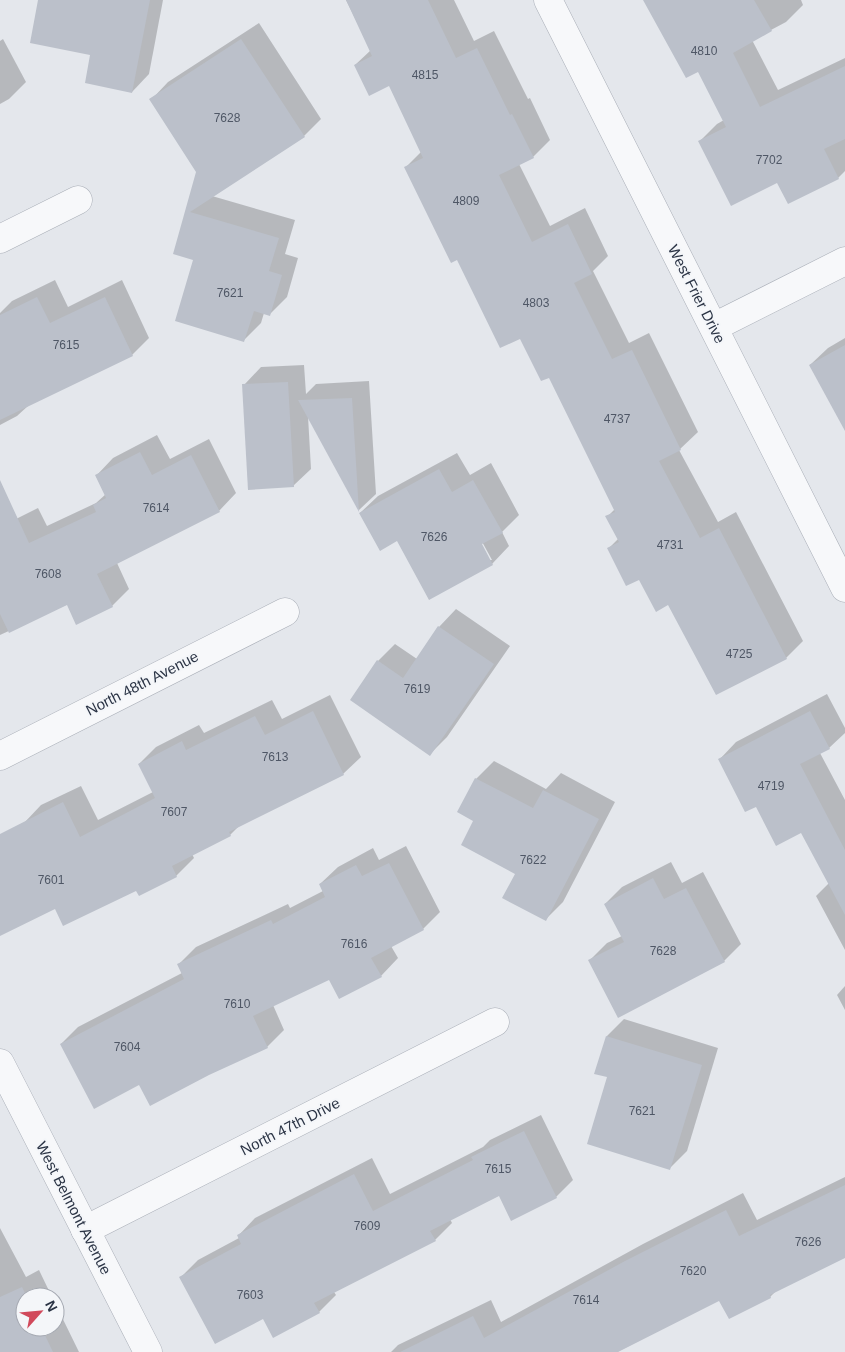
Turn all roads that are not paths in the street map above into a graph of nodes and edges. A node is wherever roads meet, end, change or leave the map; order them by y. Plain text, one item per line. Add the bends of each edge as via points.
1 (548, 0) edge
2 (78, 200) dead end
3 (0, 239) edge
4 (845, 261) edge
5 (714, 327) junction
6 (845, 588) edge
7 (284, 612) dead end
8 (0, 756) edge
9 (495, 1022) dead end
10 (0, 1063) edge
11 (85, 1230) junction
12 (148, 1352) edge

1 - 5 street, West Frier Drive
2 - 3 street
4 - 5 street
5 - 6 street, West Frier Drive
7 - 8 street, North 48th Avenue
9 - 11 street, North 47th Drive
10 - 11 street, West Belmont Avenue
11 - 12 street, West Belmont Avenue

